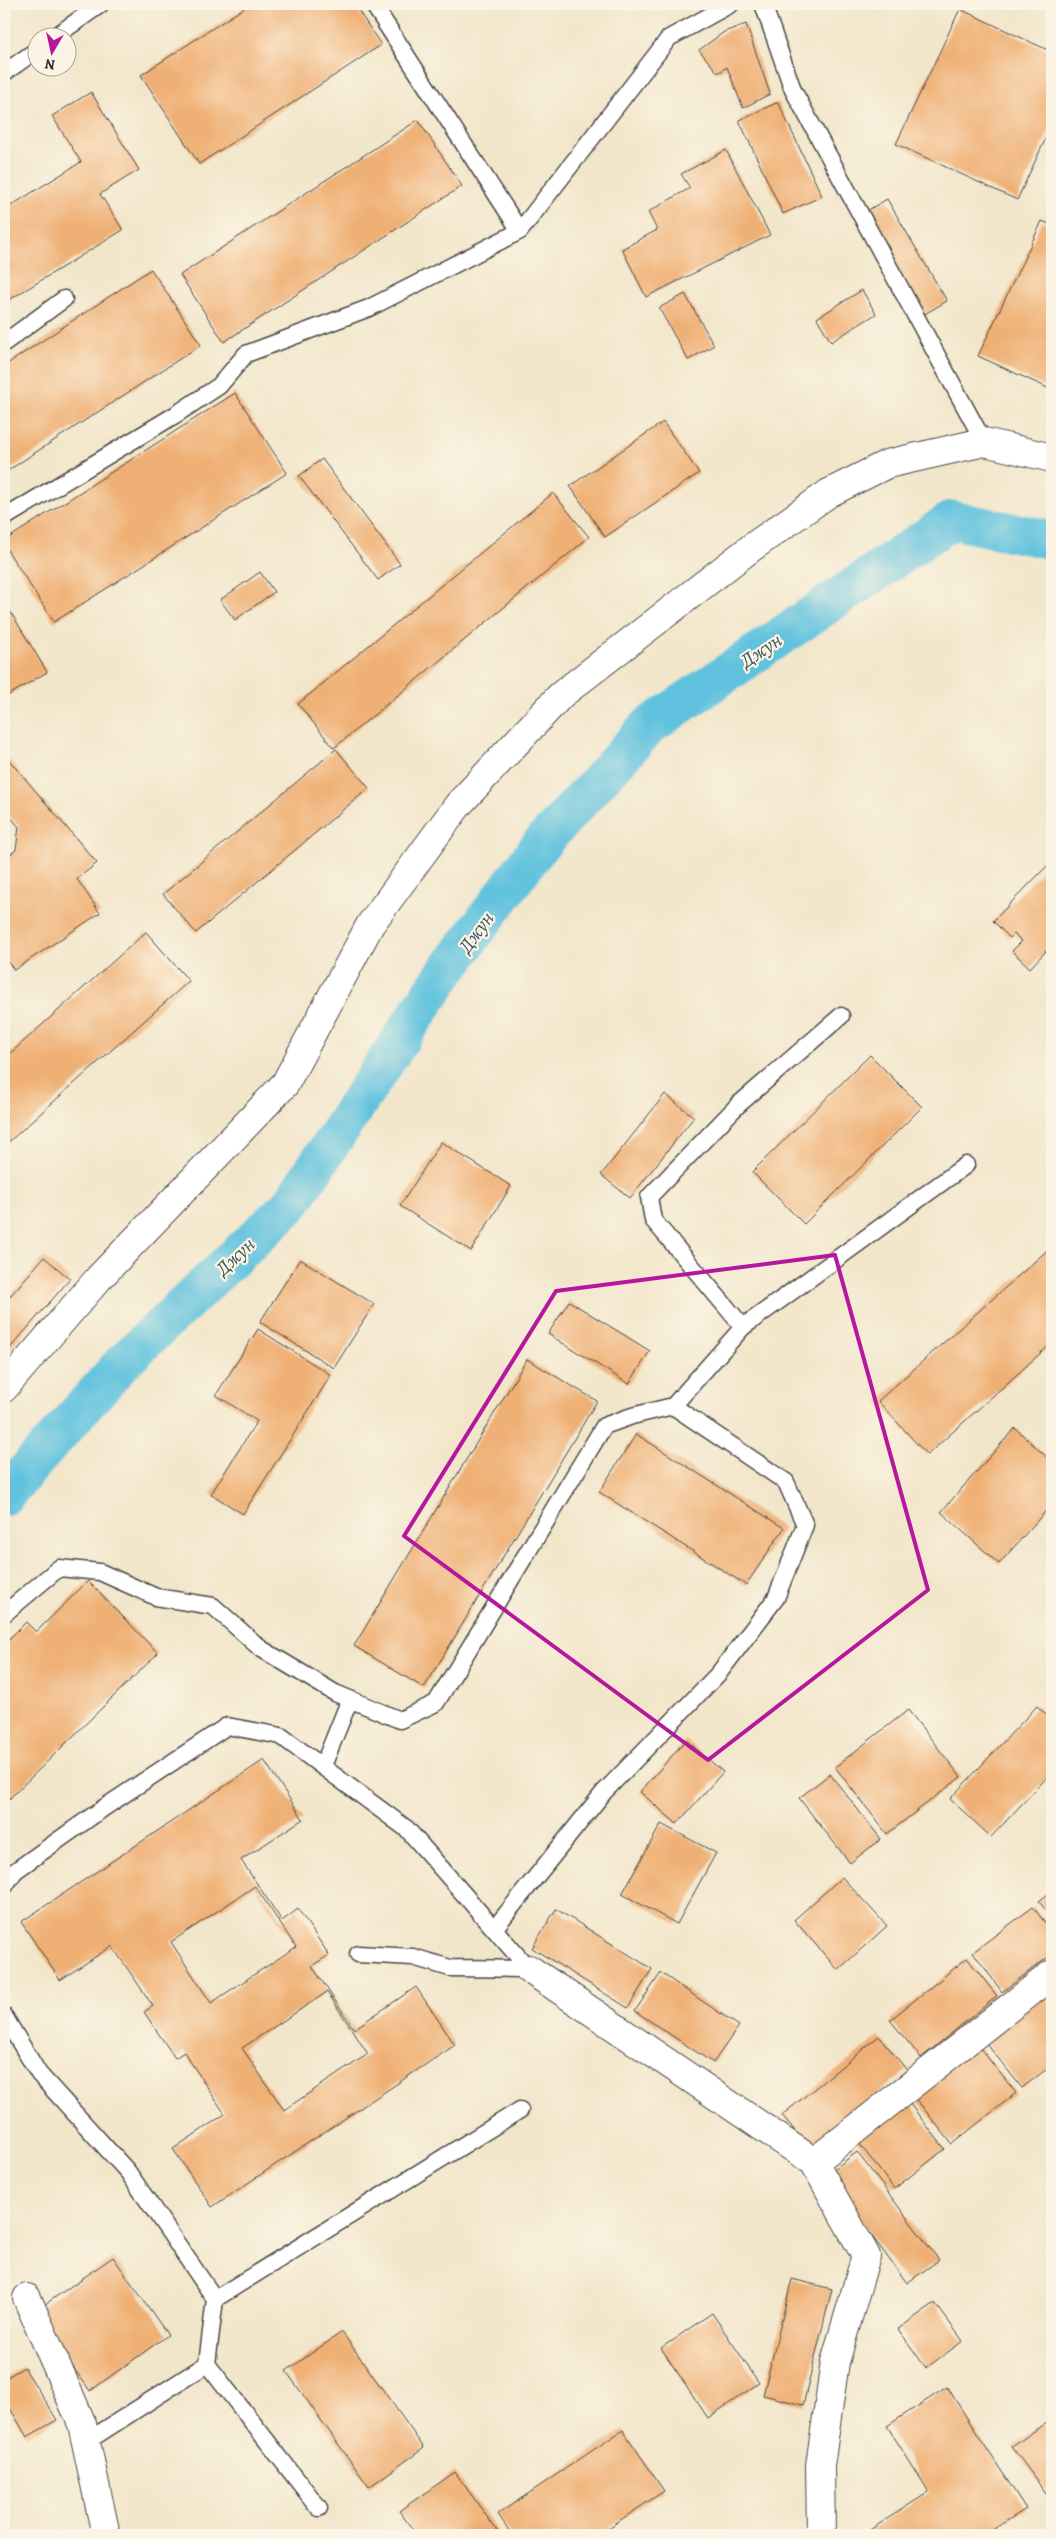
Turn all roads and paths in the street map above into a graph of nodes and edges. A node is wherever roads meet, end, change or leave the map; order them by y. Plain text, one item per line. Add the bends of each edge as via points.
1 (101, 4) edge
2 (374, 4) edge
3 (731, 4) edge
4 (763, 4) edge
5 (68, 28) edge
6 (28, 56) edge
7 (4, 73) edge
8 (520, 231) junction
9 (64, 299) dead end
10 (4, 343) edge
11 (984, 442) junction
12 (1052, 458) edge
13 (4, 518) edge
14 (841, 1016) dead end
15 (966, 1164) dead end
16 (743, 1327) junction
17 (4, 1388) edge
18 (673, 1406) junction
19 (4, 1614) edge
20 (350, 1699) junction
21 (323, 1766) junction
22 (4, 1887) edge
23 (494, 1929) junction
24 (358, 1954) dead end
25 (529, 1969) junction
26 (1052, 1974) edge
27 (4, 2016) edge
28 (520, 2110) dead end
29 (814, 2162) junction
30 (27, 2298) dead end
31 (215, 2299) junction
32 (207, 2364) junction
33 (86, 2442) junction
34 (319, 2508) dead end
35 (106, 2535) edge
36 (821, 2535) edge

1 - 5 lane
2 - 8 lane
3 - 8 lane via 669,38
4 - 11 lane via 793,90
6 - 7 lane
8 - 13 lane via 369,308 246,354 219,386
9 - 10 lane
11 - 12 street
11 - 17 street via 887,464 829,493 750,548 561,695 458,805 370,925 285,1084 98,1278
14 - 16 lane via 738,1105 649,1197 653,1220
15 - 16 lane
16 - 18 lane
18 - 20 lane via 604,1426 436,1703 400,1720
18 - 23 lane via 786,1482 805,1525 776,1598 719,1672 604,1792
19 - 20 lane via 59,1568 100,1572 156,1597 213,1606 260,1648
20 - 21 lane
21 - 22 lane via 281,1736 227,1726 15,1871
21 - 23 lane via 407,1830
23 - 25 lane
24 - 25 lane via 414,1957 450,1968
25 - 29 street
26 - 29 street
27 - 31 lane via 39,2074 128,2172
28 - 31 lane
29 - 36 street via 866,2256 835,2362 820,2465
30 - 33 street via 82,2424
31 - 32 lane
32 - 33 lane
32 - 34 lane
33 - 35 street

